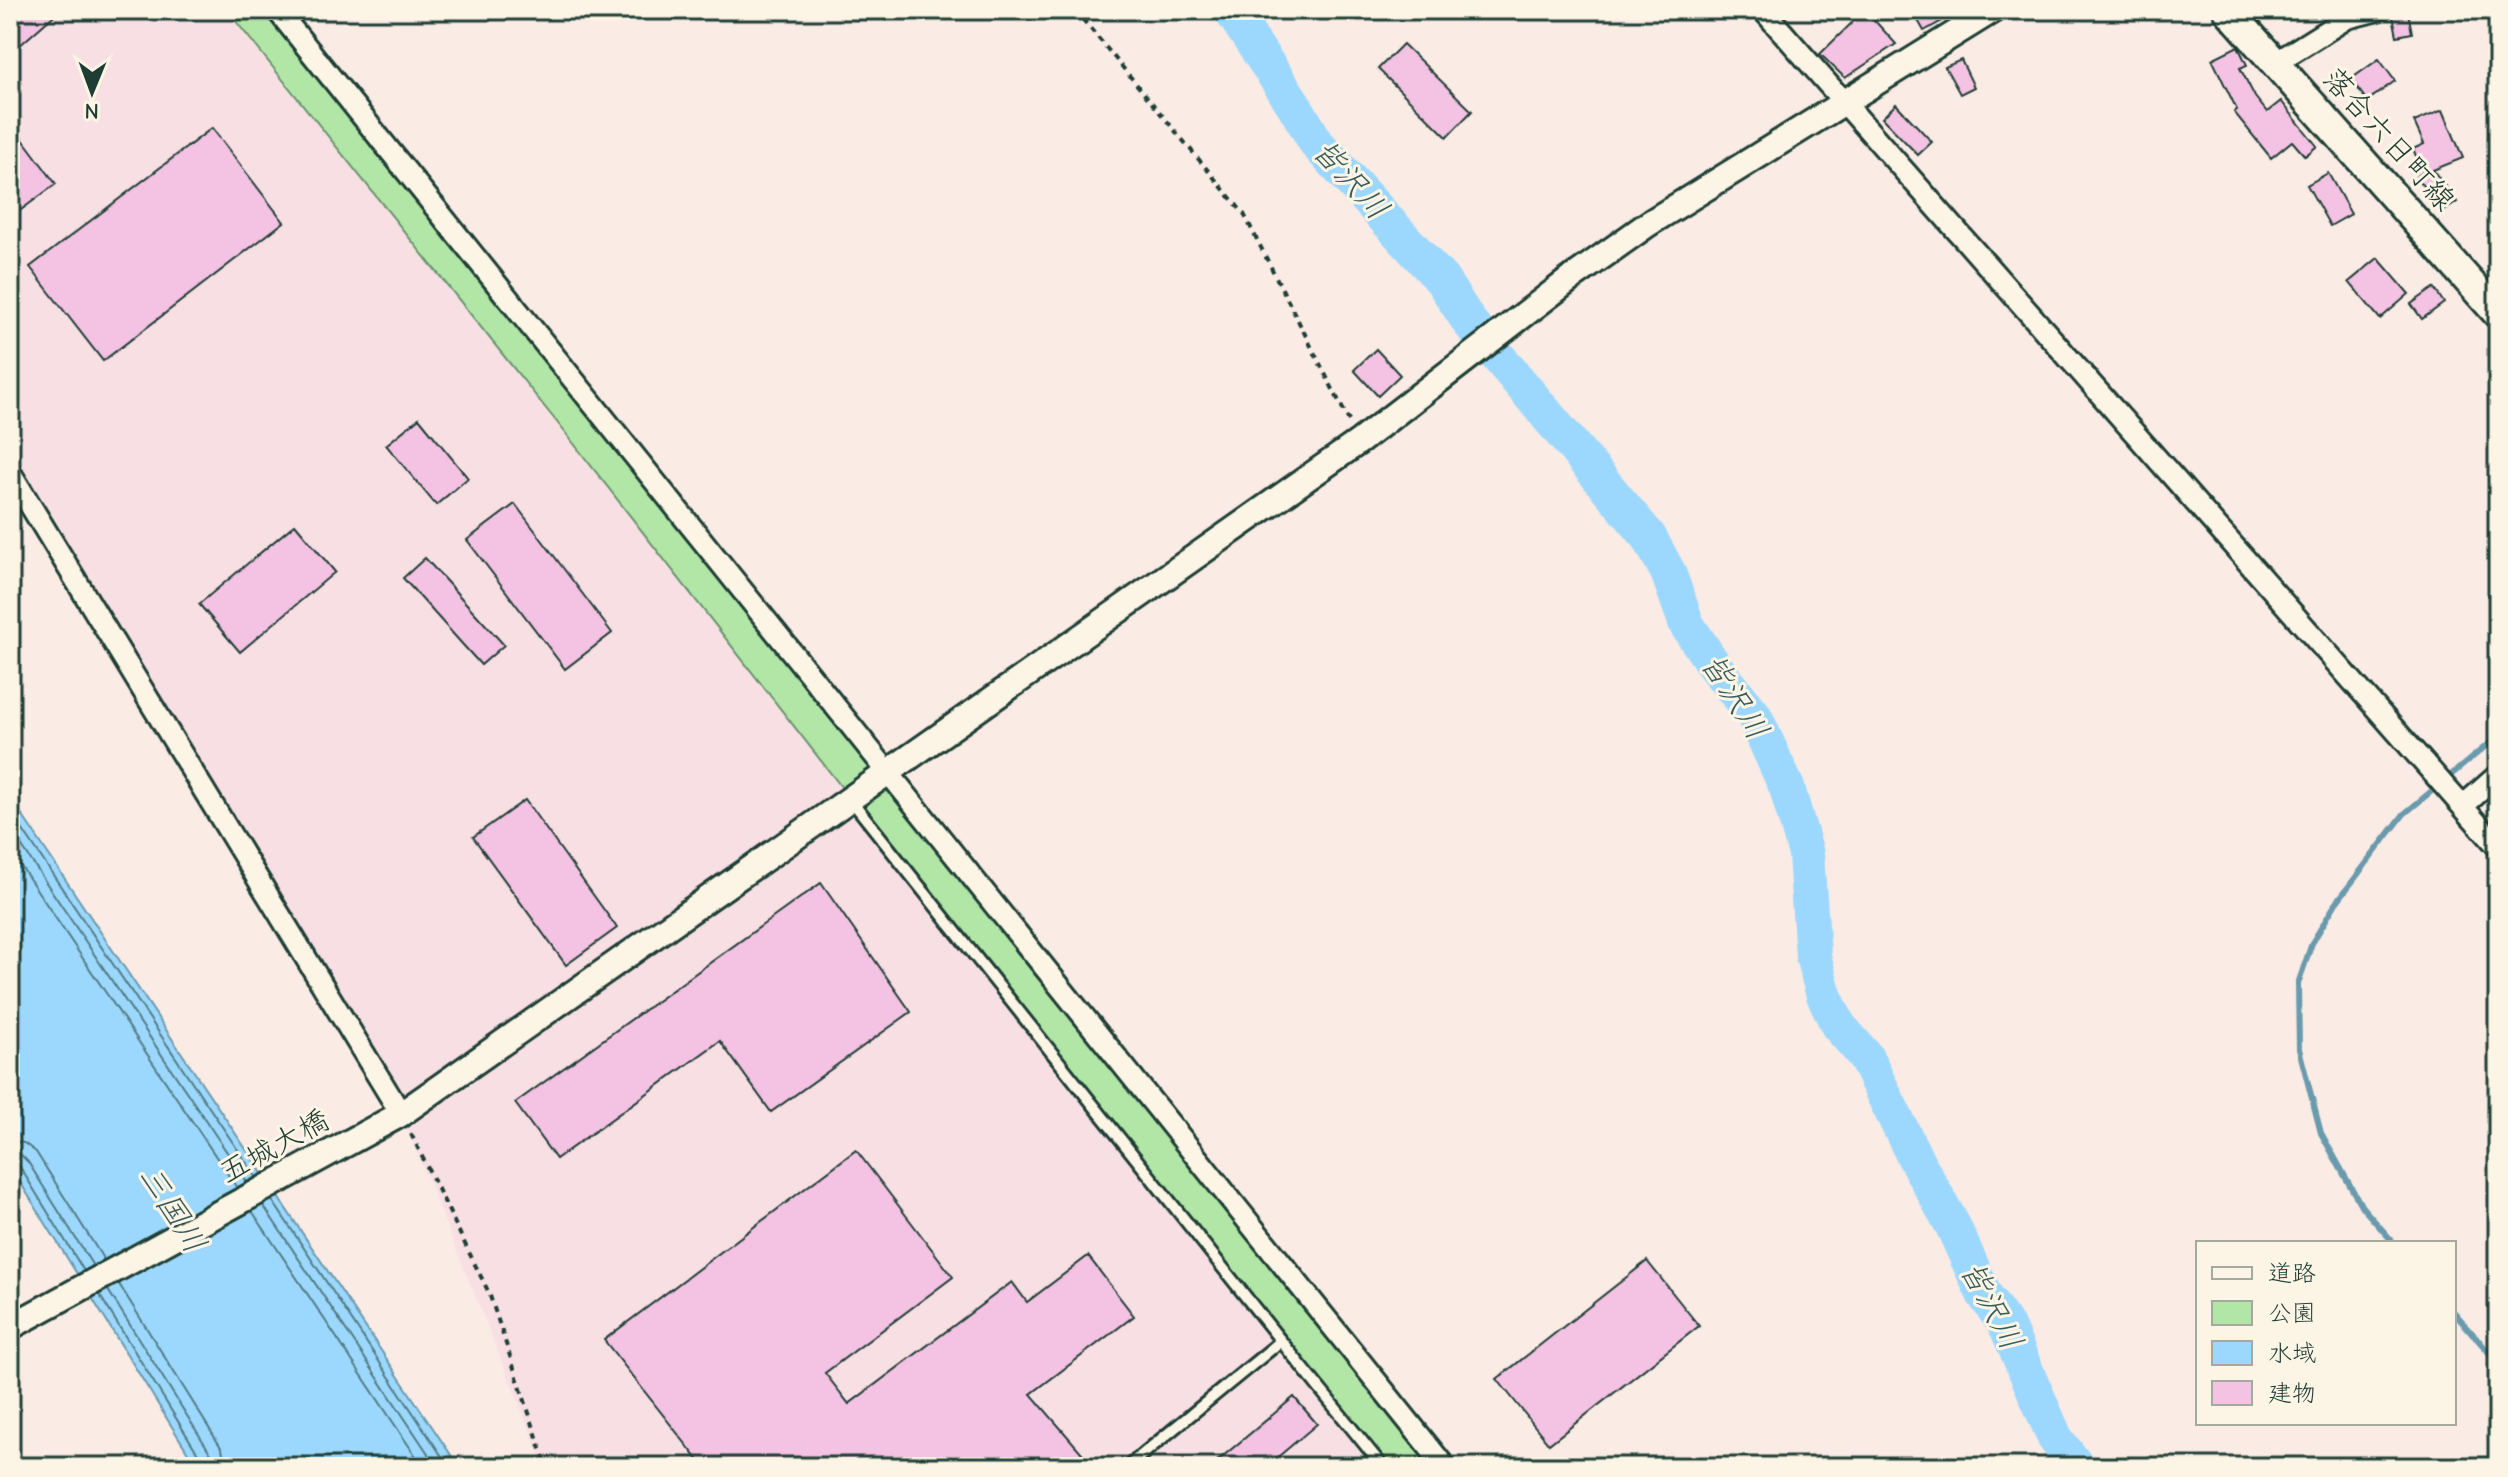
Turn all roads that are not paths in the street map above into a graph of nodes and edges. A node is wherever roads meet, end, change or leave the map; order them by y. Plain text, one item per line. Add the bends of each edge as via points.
1 (277, 10) edge
2 (1763, 10) edge
3 (1993, 10) edge
4 (2228, 10) edge
5 (2378, 10) edge
6 (2275, 63) junction
7 (1846, 103) junction
8 (2498, 314) edge
9 (10, 472) edge
10 (888, 773) junction
11 (2498, 775) edge
12 (850, 798) junction
13 (2463, 806) junction
14 (2498, 847) edge
15 (401, 1114) junction
16 (10, 1327) edge
17 (1281, 1341) junction
18 (1127, 1467) edge
19 (1383, 1467) edge
20 (1445, 1467) edge

1 - 10 street
2 - 7 street
3 - 7 street, 五城大橋
4 - 6 main road, 落合六日町線
5 - 6 street via 2347,18
6 - 8 main road, 落合六日町線
7 - 10 street, 五城大橋 via 1648,224 1360,441
7 - 13 street
9 - 15 street
10 - 12 street, 五城大橋
10 - 20 street
11 - 13 street
12 - 15 street, 五城大橋
12 - 17 lane
13 - 14 street
15 - 16 street, 五城大橋
17 - 18 lane
17 - 19 lane

